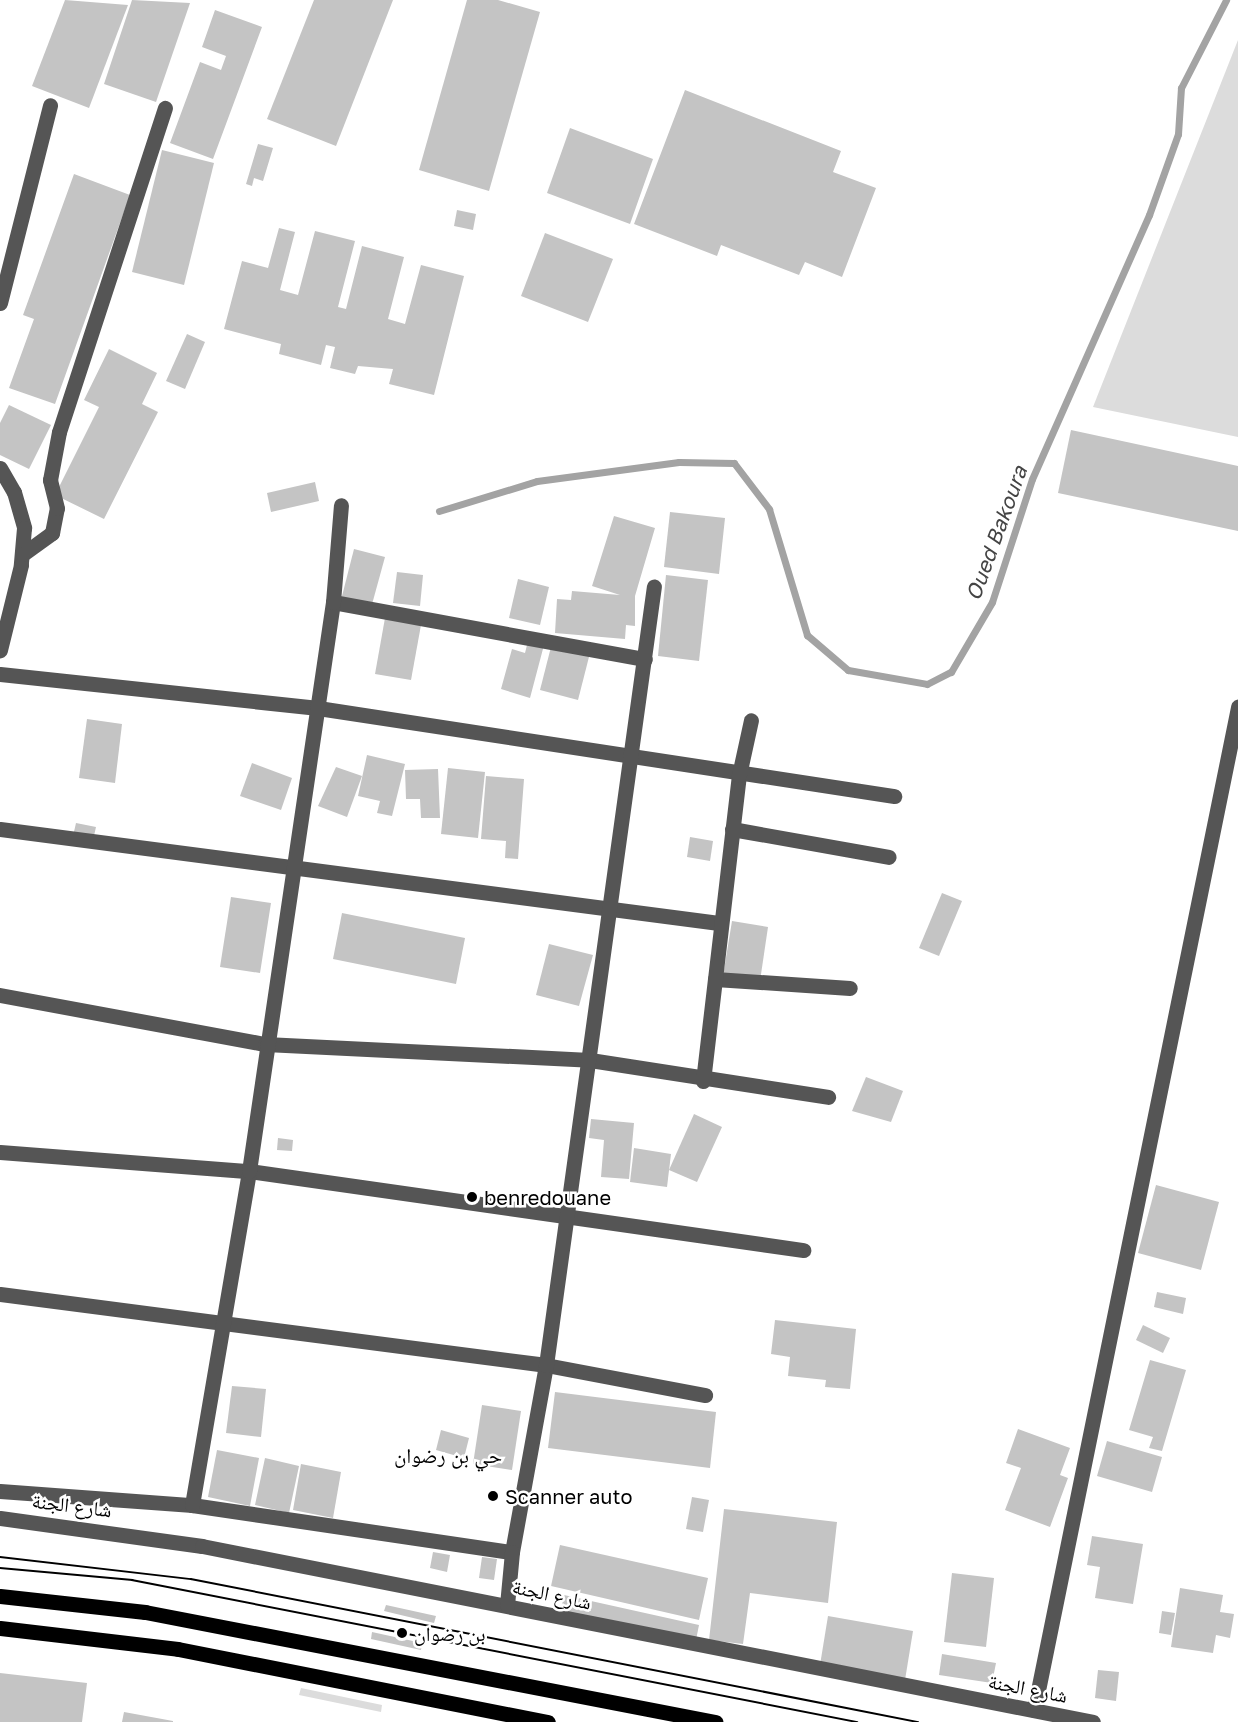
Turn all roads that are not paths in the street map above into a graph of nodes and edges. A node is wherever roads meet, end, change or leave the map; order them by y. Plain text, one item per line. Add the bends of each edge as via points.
1 (50, 105) dead end
2 (165, 108) dead end
3 (0, 303) edge
4 (0, 468) edge
5 (341, 505) dead end
6 (23, 554) junction
7 (654, 586) dead end
8 (7, 592) edge
9 (333, 602) junction
10 (0, 650) edge
11 (645, 659) junction
12 (0, 674) edge
13 (1238, 707) edge
14 (318, 708) junction
15 (751, 720) dead end
16 (628, 755) junction
17 (739, 775) junction
18 (894, 795) dead end
19 (0, 829) edge
20 (732, 829) junction
21 (889, 857) dead end
22 (293, 868) junction
23 (613, 905) junction
24 (720, 923) junction
25 (715, 980) junction
26 (850, 988) dead end
27 (0, 995) edge
28 (265, 1044) junction
29 (590, 1060) junction
30 (703, 1081) junction
31 (828, 1097) dead end
32 (0, 1152) edge
33 (249, 1171) junction
34 (566, 1220) junction
35 (803, 1250) dead end
36 (0, 1294) edge
37 (221, 1319) junction
38 (546, 1365) junction
39 (705, 1395) dead end
40 (0, 1491) edge
41 (192, 1505) junction
42 (0, 1518) edge
43 (512, 1552) junction
44 (0, 1596) edge
45 (507, 1605) junction
46 (0, 1628) edge
47 (1034, 1710) junction
48 (548, 1722) edge
49 (715, 1722) edge
50 (1093, 1722) edge

1 - 3 street
2 - 6 street via 59,432 50,480 57,508 52,532
4 - 6 street via 20,510
5 - 9 street
6 - 8 street
7 - 11 street
8 - 10 street
9 - 11 street
9 - 14 street
11 - 16 street
12 - 14 street
13 - 47 street
14 - 16 street
14 - 22 street
15 - 17 street
16 - 17 street
16 - 23 street
17 - 18 street
17 - 20 street
19 - 22 street
20 - 21 street
20 - 24 street
22 - 23 street
22 - 28 street
23 - 24 street
23 - 29 street
24 - 25 street
25 - 26 street
25 - 30 street
27 - 28 street
28 - 29 street
28 - 33 street
29 - 30 street
29 - 34 street
30 - 31 street
32 - 33 street
33 - 34 street
33 - 37 street
34 - 35 street
34 - 38 street
36 - 37 street
37 - 38 street
37 - 41 street
38 - 39 street
38 - 43 street
40 - 41 street
41 - 43 street
42 - 45 street, شارع الجنة via 202,1546
43 - 45 street
44 - 49 main road via 145,1612
45 - 47 street, شارع الجنة
46 - 48 main road via 178,1649
47 - 50 street, شارع الجنة

